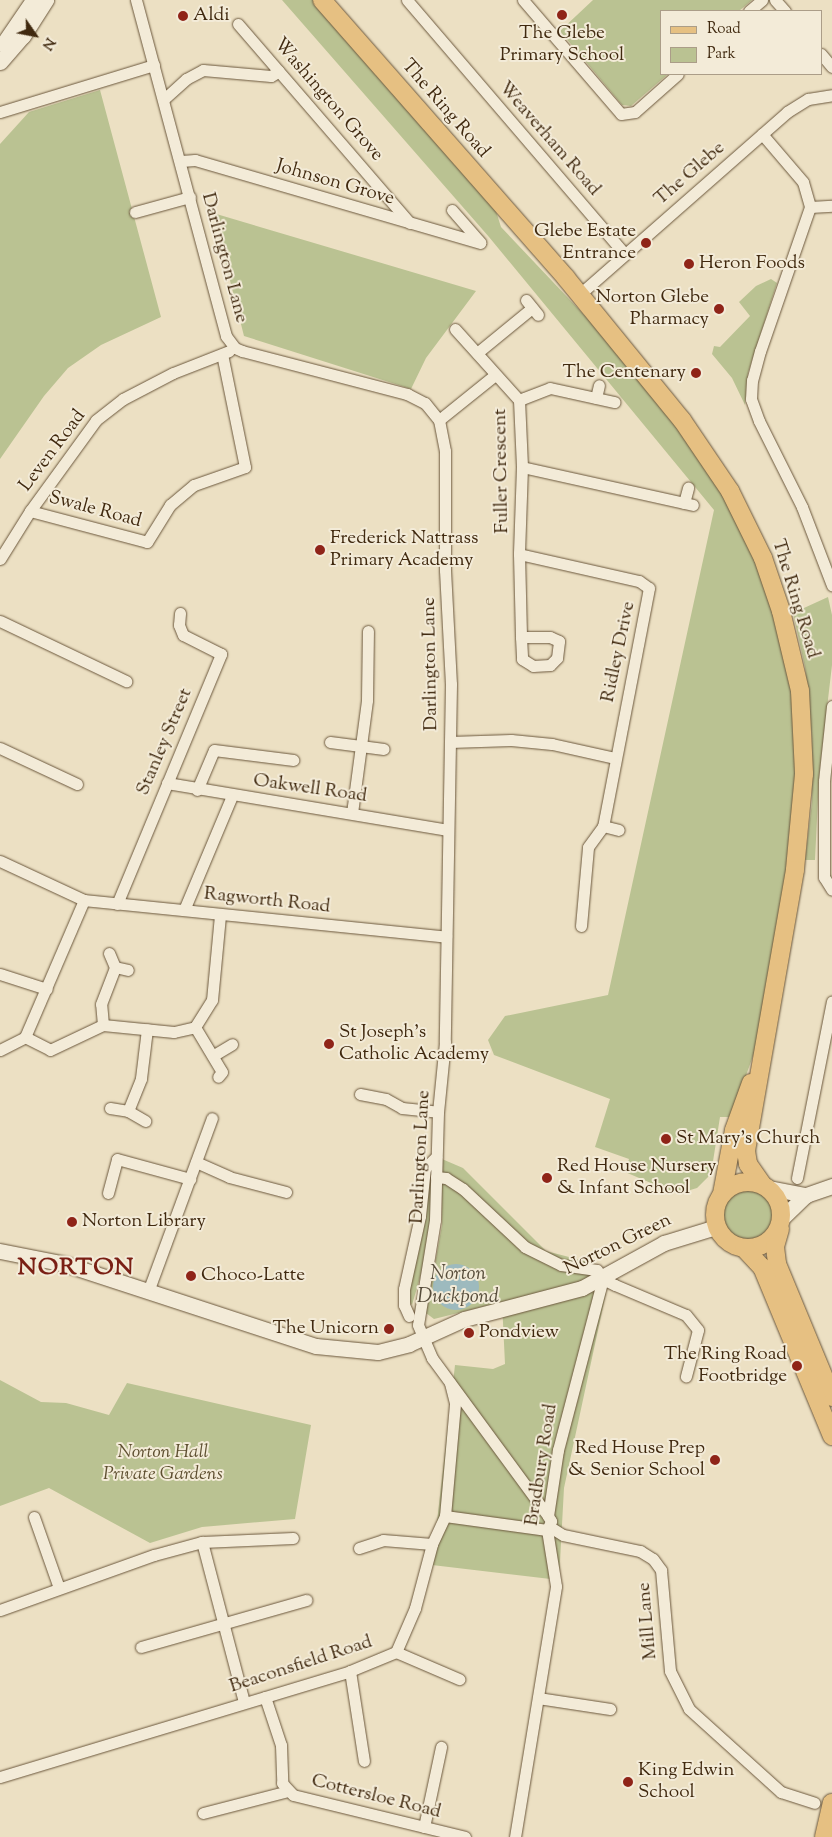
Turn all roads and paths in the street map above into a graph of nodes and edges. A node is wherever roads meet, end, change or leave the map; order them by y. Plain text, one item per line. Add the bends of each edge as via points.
1 (33, 0) edge
2 (46, 0) edge
3 (136, 0) edge
4 (322, 0) edge
5 (407, 0) edge
6 (523, 0) edge
7 (762, 0) edge
8 (775, 0) edge
9 (750, 10) edge
10 (784, 10) edge
11 (238, 24) dead end
12 (0, 47) edge
13 (822, 55) edge
14 (0, 62) edge
15 (154, 65) junction
16 (832, 67) edge
17 (279, 71) junction
18 (677, 75) edge
19 (832, 96) edge
20 (164, 99) junction
21 (1, 110) edge
22 (762, 134) junction
23 (181, 161) junction
24 (190, 197) junction
25 (810, 206) junction
26 (832, 206) edge
27 (452, 210) dead end
28 (136, 212) dead end
29 (410, 223) junction
30 (625, 254) junction
31 (580, 294) junction
32 (532, 308) dead end
33 (455, 329) dead end
34 (235, 348) junction
35 (476, 353) junction
36 (222, 354) junction
37 (495, 374) junction
38 (599, 385) dead end
39 (596, 398) junction
40 (519, 400) junction
41 (614, 402) dead end
42 (439, 420) junction
43 (522, 467) junction
44 (688, 488) dead end
45 (30, 511) junction
46 (519, 554) junction
47 (0, 558) edge
48 (832, 585) edge
49 (180, 612) dead end
50 (0, 621) edge
51 (368, 631) dead end
52 (521, 637) dead end
53 (126, 681) dead end
54 (832, 706) edge
55 (330, 742) dead end
56 (450, 742) junction
57 (362, 744) junction
58 (0, 748) edge
59 (384, 749) dead end
60 (614, 758) junction
61 (293, 760) dead end
62 (167, 783) junction
63 (77, 784) dead end
64 (197, 790) junction
65 (232, 796) junction
66 (352, 813) junction
67 (603, 826) junction
68 (448, 830) junction
69 (619, 830) dead end
70 (0, 861) edge
71 (832, 890) edge
72 (84, 900) junction
73 (117, 904) junction
74 (184, 910) junction
75 (220, 915) junction
76 (581, 926) dead end
77 (446, 937) junction
78 (109, 953) dead end
79 (115, 967) junction
80 (128, 970) dead end
81 (0, 974) edge
82 (47, 989) junction
83 (832, 1001) edge
84 (103, 1025) junction
85 (195, 1027) junction
86 (147, 1029) junction
87 (25, 1038) junction
88 (232, 1044) dead end
89 (0, 1050) edge
90 (214, 1056) junction
91 (760, 1060) junction
92 (826, 1060) edge
93 (218, 1077) dead end
94 (360, 1094) dead end
95 (110, 1108) dead end
96 (128, 1111) junction
97 (438, 1112) junction
98 (212, 1118) dead end
99 (145, 1120) dead end
100 (436, 1157) junction
101 (196, 1162) junction
102 (436, 1177) junction
103 (797, 1178) dead end
104 (190, 1179) junction
105 (766, 1186) junction
106 (832, 1186) edge
107 (286, 1192) dead end
108 (108, 1193) dead end
109 (722, 1194) junction
110 (806, 1195) junction
111 (781, 1223) junction
112 (716, 1227) junction
113 (744, 1248) junction
114 (0, 1252) edge
115 (603, 1279) junction
116 (149, 1289) junction
117 (409, 1316) junction
118 (424, 1338) junction
119 (448, 1376) junction
120 (686, 1376) dead end
121 (832, 1397) edge
122 (832, 1436) edge
123 (445, 1516) junction
124 (34, 1517) dead end
125 (548, 1524) junction
126 (293, 1538) dead end
127 (202, 1542) junction
128 (432, 1544) junction
129 (359, 1548) dead end
130 (59, 1588) junction
131 (306, 1600) dead end
132 (0, 1610) edge
133 (223, 1624) junction
134 (141, 1647) dead end
135 (396, 1652) junction
136 (350, 1671) junction
137 (459, 1679) dead end
138 (266, 1697) junction
139 (538, 1698) junction
140 (244, 1702) junction
141 (610, 1709) dead end
142 (441, 1747) dead end
143 (364, 1761) dead end
144 (0, 1777) edge
145 (288, 1791) junction
146 (828, 1804) edge
147 (203, 1813) dead end
148 (424, 1827) junction
149 (465, 1837) edge
150 (515, 1837) edge
151 (824, 1837) edge

1 - 12 main road
2 - 14 main road
3 - 15 street, Darlington Lane
4 - 31 main road, The Ring Road
5 - 30 street, Weaverham Road
6 - 18 street via 621,114 635,112
7 - 9 street
8 - 10 street
11 - 17 street, Washington Grove
13 - 16 street
15 - 20 street, Darlington Lane
15 - 21 street
17 - 20 street via 271,76 203,70 186,78
17 - 29 street, Washington Grove
19 - 22 street, The Glebe via 798,104
20 - 23 street, Darlington Lane
22 - 25 street via 803,182
22 - 30 street, The Glebe
23 - 24 street, Darlington Lane
23 - 29 street, Johnson Grove via 195,160
24 - 28 street
24 - 34 street, Darlington Lane via 226,336
25 - 26 street
25 - 48 street via 760,350 752,380 752,399 759,421 802,507
27 - 29 street, Johnson Grove via 480,243
30 - 31 street, The Glebe
31 - 91 main road, The Ring Road via 682,420 730,491 763,558 792,652 804,733 802,812 795,870
32 - 35 street
33 - 35 street, Fuller Crescent
34 - 36 street, Leven Road
34 - 42 street, Darlington Lane via 406,394 425,403
35 - 37 street, Fuller Crescent
36 - 45 street, Leven Road via 173,373 123,399 96,420
36 - 45 street, Swale Road via 245,467 194,485 170,505 147,542
37 - 40 street, Fuller Crescent
37 - 42 street
38 - 39 street
39 - 40 street via 550,388
39 - 41 street
40 - 43 street, Fuller Crescent
42 - 56 street, Darlington Lane via 445,451
43 - 44 street via 688,504
43 - 46 street, Fuller Crescent
45 - 47 street, Leven Road
46 - 52 street, Fuller Crescent
46 - 60 street, Ridley Drive via 640,581 649,588
49 - 62 street, Stanley Street via 179,625 183,635 221,654
50 - 53 street
51 - 57 street via 367,700
54 - 71 street via 824,781 824,877
55 - 57 street
56 - 60 street via 511,740 552,744
56 - 68 street, Darlington Lane
57 - 59 street
57 - 66 street
58 - 63 street
60 - 67 street, Ridley Drive
61 - 64 street via 215,744
62 - 64 street, Oakwell Road
62 - 73 street, Stanley Street
64 - 65 street, Oakwell Road
65 - 66 street, Oakwell Road
65 - 74 street
66 - 68 street, Oakwell Road
67 - 69 street
67 - 76 street, Ridley Drive via 588,847
68 - 77 street, Darlington Lane
70 - 72 street, Ragworth Road
72 - 73 street, Ragworth Road
72 - 82 street
73 - 74 street, Ragworth Road
74 - 75 street, Ragworth Road
75 - 77 street, Ragworth Road
75 - 85 street via 212,1000
77 - 97 street, Darlington Lane via 445,1051
78 - 79 street
79 - 80 street
79 - 84 street via 101,1004
81 - 82 street
82 - 87 street
83 - 92 street
84 - 86 street
84 - 87 street via 50,1050
85 - 86 street via 183,1032
85 - 90 street
86 - 96 street via 140,1078
87 - 89 street
88 - 90 street
90 - 93 street via 222,1072
91 - 105 main road, The Ring Road via 746,1151 748,1164
91 - 109 main road, The Ring Road via 734,1130
92 - 103 street
94 - 97 street via 386,1098 402,1108
95 - 96 street
96 - 99 street
97 - 100 street, Darlington Lane
98 - 101 street
100 - 102 street, Darlington Lane
100 - 117 street via 425,1168 420,1216 404,1289 404,1305
101 - 104 street
101 - 107 street via 229,1176
102 - 115 street via 446,1178 469,1194 525,1247 561,1266 597,1270
102 - 117 street, Darlington Lane via 433,1243
104 - 108 street via 117,1159
104 - 116 street
105 - 109 main road via 750,1180
105 - 110 main road
105 - 111 main road via 778,1198
106 - 110 main road
109 - 112 main road via 714,1215
110 - 111 main road
111 - 113 main road via 764,1244
111 - 121 main road via 775,1247 777,1264
112 - 113 main road via 722,1236
112 - 115 main road, Norton Green via 664,1243
113 - 122 main road via 762,1267
114 - 116 main road, Norton Green via 65,1264
115 - 118 main road, Norton Green via 582,1288 464,1319
115 - 120 street via 668,1306 694,1323 698,1330
115 - 125 street, Bradbury Road via 558,1450
116 - 118 main road, Norton Green via 316,1346 338,1350 378,1352
117 - 118 street, Darlington Lane
118 - 119 street, Darlington Lane via 432,1358
119 - 123 street, Beaconsfield Road via 455,1403
119 - 125 street, Darlington Lane
123 - 125 street, Mill Lane
123 - 128 street, Beaconsfield Road
124 - 130 street
125 - 139 street, Bradbury Road via 556,1586
125 - 146 street, Mill Lane via 563,1535 640,1552 653,1559 661,1570 670,1671 689,1709 781,1792
126 - 127 street
127 - 130 street
127 - 133 street
128 - 129 street via 383,1540
128 - 135 street, Beaconsfield Road via 415,1608
130 - 132 street
131 - 133 street
133 - 134 street
133 - 140 street
135 - 136 street, Beaconsfield Road
135 - 137 street
136 - 138 street, Beaconsfield Road
136 - 143 street
138 - 140 street, Beaconsfield Road
138 - 145 street, Cottersloe Road via 281,1745 282,1783
139 - 141 street
139 - 150 street, Bradbury Road
140 - 144 street, Beaconsfield Road
142 - 148 street
145 - 147 street
145 - 148 street, Cottersloe Road
146 - 151 main road
148 - 149 street, Cottersloe Road

